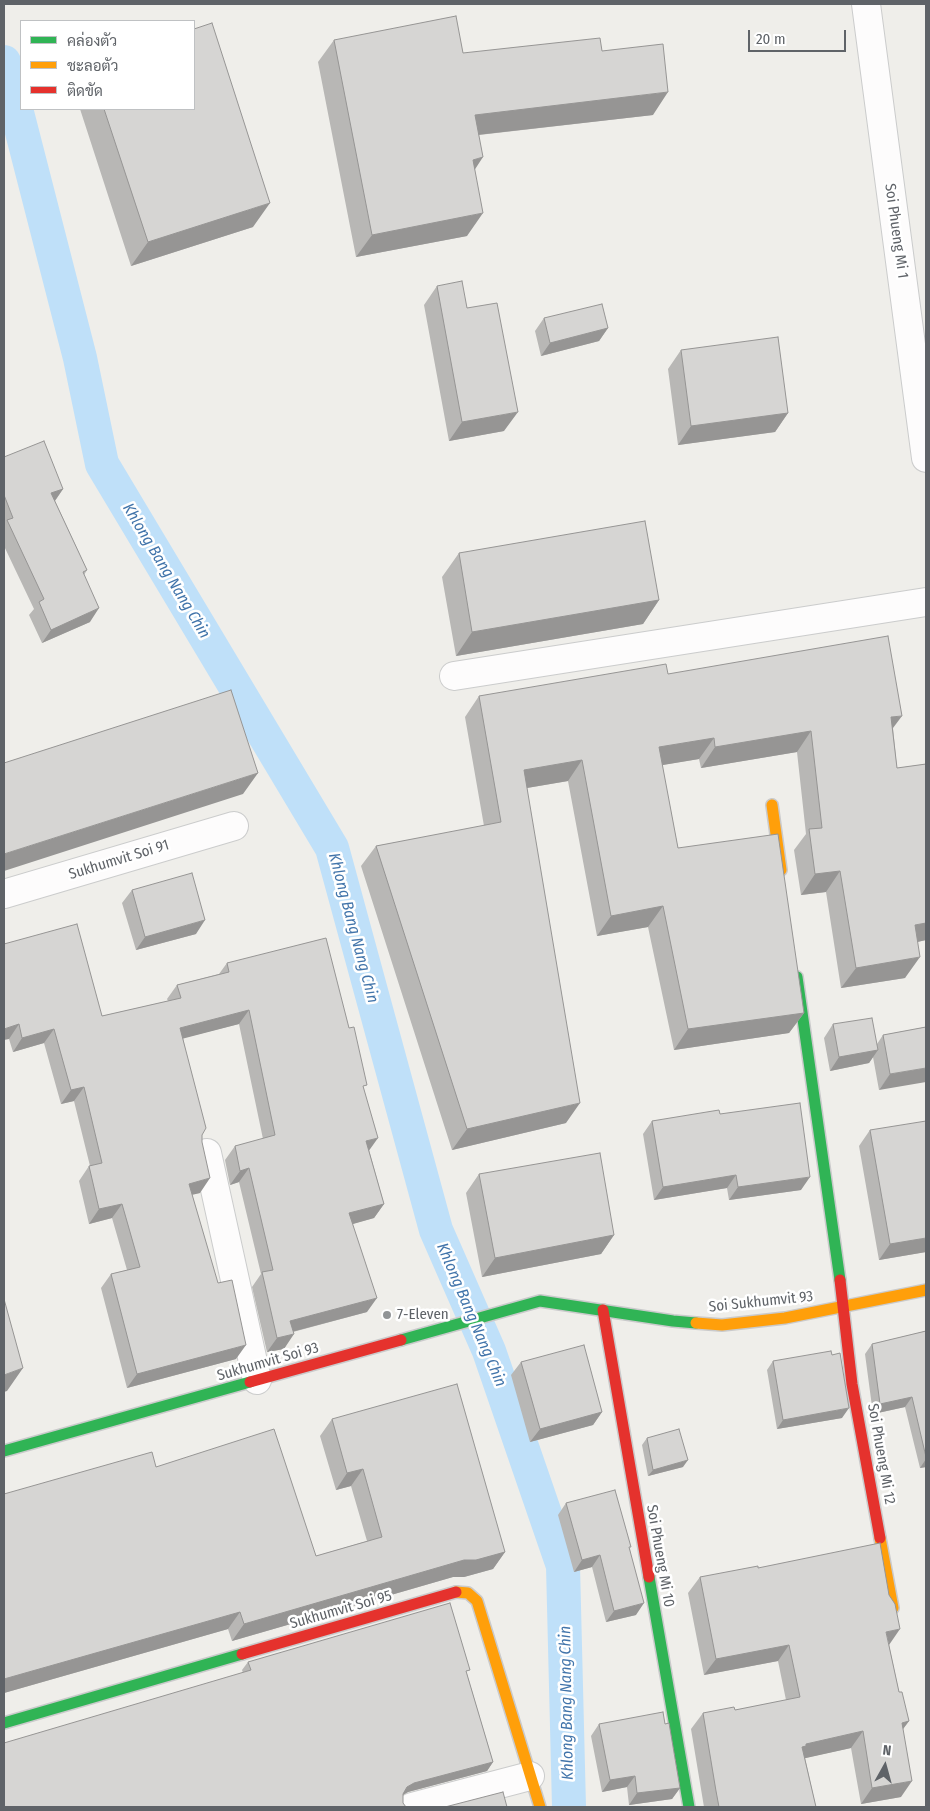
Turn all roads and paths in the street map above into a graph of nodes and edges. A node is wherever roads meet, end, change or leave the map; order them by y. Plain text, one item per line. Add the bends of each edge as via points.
1 (866, 4) edge
2 (926, 458) edge
3 (926, 602) edge
4 (454, 676) dead end
5 (772, 805) dead end
6 (234, 826) dead end
7 (783, 880) edge
8 (4, 894) edge
9 (795, 966) edge
10 (207, 1153) edge
11 (926, 1290) edge
12 (540, 1301) joint
13 (844, 1306) junction
14 (603, 1310) junction
15 (257, 1380) junction
16 (4, 1451) edge
17 (893, 1608) edge
18 (4, 1723) edge
19 (530, 1776) junction
20 (412, 1807) edge
21 (540, 1807) edge
22 (689, 1807) edge

1 - 2 street, Soi Phueng Mi 1
3 - 4 street
5 - 7 street
6 - 8 street, Sukhumvit Soi 91
9 - 13 street, Soi Phueng Mi 12
10 - 15 street
11 - 13 street, Soi Sukhumvit 93
12 - 14 street, Soi Sukhumvit 93
12 - 15 street, Sukhumvit Soi 93
13 - 14 street, Soi Sukhumvit 93 via 785,1318 722,1325 673,1322
13 - 17 street, Soi Phueng Mi 12 via 852,1384
14 - 22 street, Soi Phueng Mi 10
15 - 16 street, Sukhumvit Soi 93
18 - 19 street, Sukhumvit Soi 95 via 457,1592 468,1593 477,1602
19 - 20 street
19 - 21 street, Sukhumvit Soi 95

